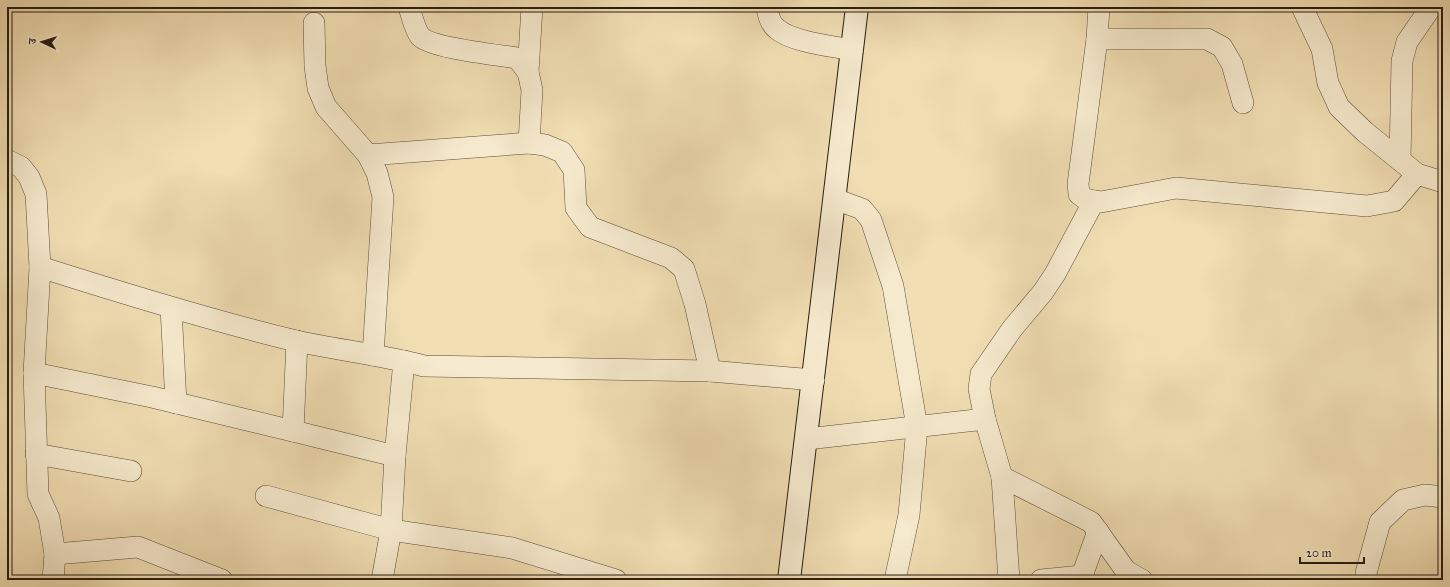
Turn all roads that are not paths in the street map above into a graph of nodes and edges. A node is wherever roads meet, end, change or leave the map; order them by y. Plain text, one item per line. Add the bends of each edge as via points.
1 (409, 7) edge
2 (532, 7) edge
3 (767, 7) edge
4 (857, 7) edge
5 (1099, 7) edge
6 (1302, 7) edge
7 (1431, 7) edge
8 (314, 23) dead end
9 (1097, 39) junction
10 (852, 50) junction
11 (528, 72) junction
12 (1243, 103) dead end
13 (529, 143) junction
14 (368, 155) junction
15 (7, 160) edge
16 (1400, 160) junction
17 (1417, 174) junction
18 (1443, 182) edge
19 (835, 198) junction
20 (1094, 201) junction
21 (40, 267) junction
22 (171, 308) junction
23 (297, 341) junction
24 (373, 355) junction
25 (404, 361) junction
26 (710, 371) junction
27 (34, 373) junction
28 (814, 380) junction
29 (176, 403) junction
30 (985, 419) junction
31 (917, 427) junction
32 (293, 431) junction
33 (807, 439) junction
34 (36, 454) junction
35 (395, 456) junction
36 (131, 471) dead end
37 (1002, 477) junction
38 (266, 496) dead end
39 (1443, 497) edge
40 (391, 530) junction
41 (1098, 531) junction
42 (55, 554) junction
43 (1082, 578) edge
44 (53, 580) edge
45 (222, 580) edge
46 (382, 580) edge
47 (616, 580) edge
48 (790, 580) edge
49 (895, 580) edge
50 (1009, 580) edge
51 (1041, 580) edge
52 (1142, 580) edge
53 (1366, 580) edge

1 - 11 street via 421,37 441,46 517,58
2 - 11 street
3 - 10 street via 769,19 776,29 792,37
4 - 10 street
5 - 9 street
6 - 16 street via 1322,49 1328,83 1339,107
7 - 16 street via 1407,42 1402,61
8 - 14 street via 315,66 320,94 326,107
9 - 12 street via 1207,38 1222,47 1232,64
9 - 20 street via 1078,184 1079,194 1087,200
10 - 19 street
11 - 13 street via 532,90
13 - 14 street
13 - 26 street via 545,145 562,152 574,170 576,208 590,227 671,258 684,269 695,304
14 - 24 street via 377,173 383,198
15 - 21 street via 21,167 29,177 36,194
16 - 17 street
17 - 18 street
17 - 20 street via 1394,201 1367,206 1176,188 1101,202
19 - 28 street
19 - 31 street via 862,209 874,228 893,286
20 - 30 street via 1056,274 1012,329 981,374 979,389
21 - 22 street
21 - 27 street
22 - 23 street
22 - 29 street
23 - 24 street
23 - 32 street
24 - 25 street
25 - 26 street via 424,366
25 - 35 street
26 - 28 street
27 - 29 street
27 - 34 street
28 - 33 street
29 - 32 street
30 - 31 street
30 - 37 street
31 - 33 street
31 - 49 street via 908,515
32 - 35 street
33 - 48 street
34 - 36 street
34 - 42 street via 38,494 49,518
35 - 40 street
37 - 41 street via 1091,522
37 - 50 street
38 - 40 street
39 - 53 street via 1425,495 1403,500 1380,522
40 - 46 street
40 - 47 street via 512,548
41 - 43 street
41 - 52 street via 1126,571
42 - 44 street
42 - 45 street via 138,547
43 - 51 street

